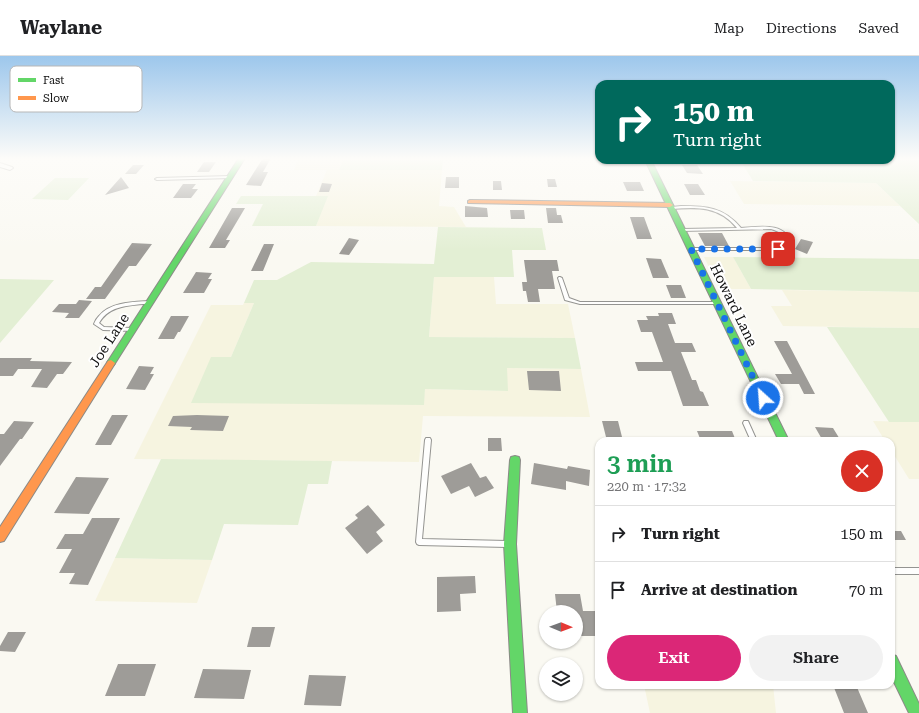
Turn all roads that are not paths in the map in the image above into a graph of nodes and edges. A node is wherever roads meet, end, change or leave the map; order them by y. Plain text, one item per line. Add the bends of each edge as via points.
1 (223, 189) edge
2 (662, 189) edge
3 (470, 202) dead end
4 (671, 207) junction
5 (739, 228) junction
6 (682, 230) junction
7 (691, 249) junction
8 (560, 278) dead end
9 (150, 302) junction
10 (718, 303) junction
11 (132, 330) junction
12 (746, 423) dead end
13 (752, 437) edge
14 (782, 437) edge
15 (428, 440) dead end
16 (515, 460) dead end
17 (0, 537) edge
18 (510, 544) junction
19 (895, 571) edge
20 (919, 571) edge
21 (895, 669) edge
22 (520, 713) edge
23 (916, 713) edge

1 - 9 street, Joe Lane
2 - 4 street, Howard Lane
3 - 4 street
4 - 5 lane via 693,206 715,210 732,219
4 - 6 street, Howard Lane
5 - 6 lane
5 - 7 lane via 778,230 788,236 789,245 778,249
6 - 7 street, Howard Lane
7 - 10 street, Howard Lane
8 - 10 lane via 567,299 580,303
9 - 11 street, Joe Lane
9 - 11 lane via 108,310 99,316 96,324 103,328
10 - 14 street, Howard Lane
11 - 17 street, Joe Lane
12 - 13 lane
15 - 18 lane via 419,542
16 - 18 street
18 - 22 street
19 - 20 lane
21 - 23 street

